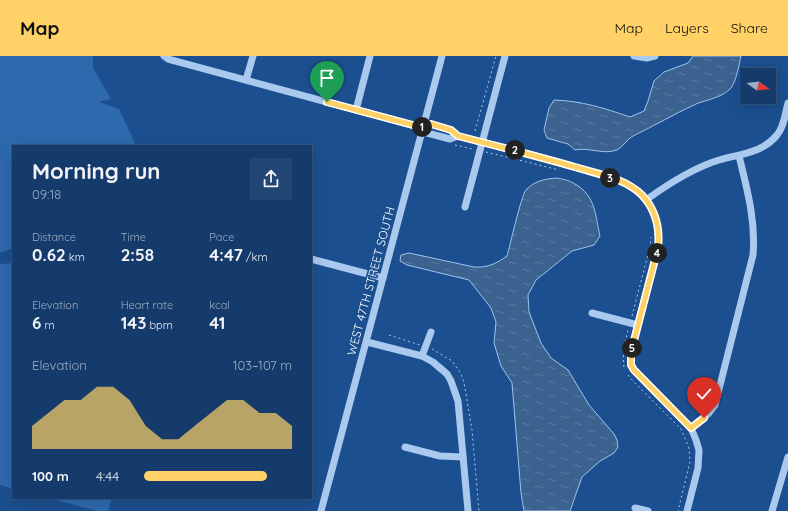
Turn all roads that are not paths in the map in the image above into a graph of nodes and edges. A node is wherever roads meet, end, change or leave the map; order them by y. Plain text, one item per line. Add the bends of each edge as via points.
1 (164, 56) edge
2 (253, 56) edge
3 (370, 56) edge
4 (442, 56) edge
5 (505, 56) edge
6 (634, 56) edge
7 (655, 56) edge
8 (246, 80) junction
9 (788, 103) edge
10 (356, 110) junction
11 (424, 128) junction
12 (483, 142) junction
13 (739, 156) junction
14 (646, 200) junction
15 (465, 207) dead end
16 (312, 259) edge
17 (383, 278) junction
18 (592, 313) dead end
19 (638, 325) junction
20 (431, 332) dead end
21 (366, 342) junction
22 (422, 356) junction
23 (691, 428) junction
24 (405, 447) dead end
25 (463, 457) junction
26 (788, 457) edge
27 (635, 508) dead end
28 (321, 511) edge
29 (468, 511) edge
30 (648, 511) edge
31 (686, 511) edge
32 (772, 511) edge

1 - 8 street
2 - 8 street
3 - 10 street
4 - 11 street, WEST 47TH STREET SOUTH
5 - 12 street
6 - 7 street
8 - 10 street
9 - 13 street via 778,134 764,146
10 - 11 street
11 - 12 street via 427,133 450,139 458,136
11 - 17 street, WEST 47TH STREET SOUTH
12 - 14 street via 617,180 634,188
12 - 15 street
13 - 14 street via 719,160 700,168
13 - 23 street via 753,224 753,255 715,405
14 - 19 street via 656,217 659,238
16 - 17 street
17 - 21 street, WEST 47TH STREET SOUTH
18 - 19 street
19 - 23 street via 630,358 634,370
20 - 22 street
21 - 22 street
21 - 28 street, WEST 47TH STREET SOUTH
22 - 25 street via 439,366 451,381 458,401
23 - 31 street via 697,443 699,459
24 - 25 street via 440,456
25 - 29 street
26 - 32 street
27 - 30 street

